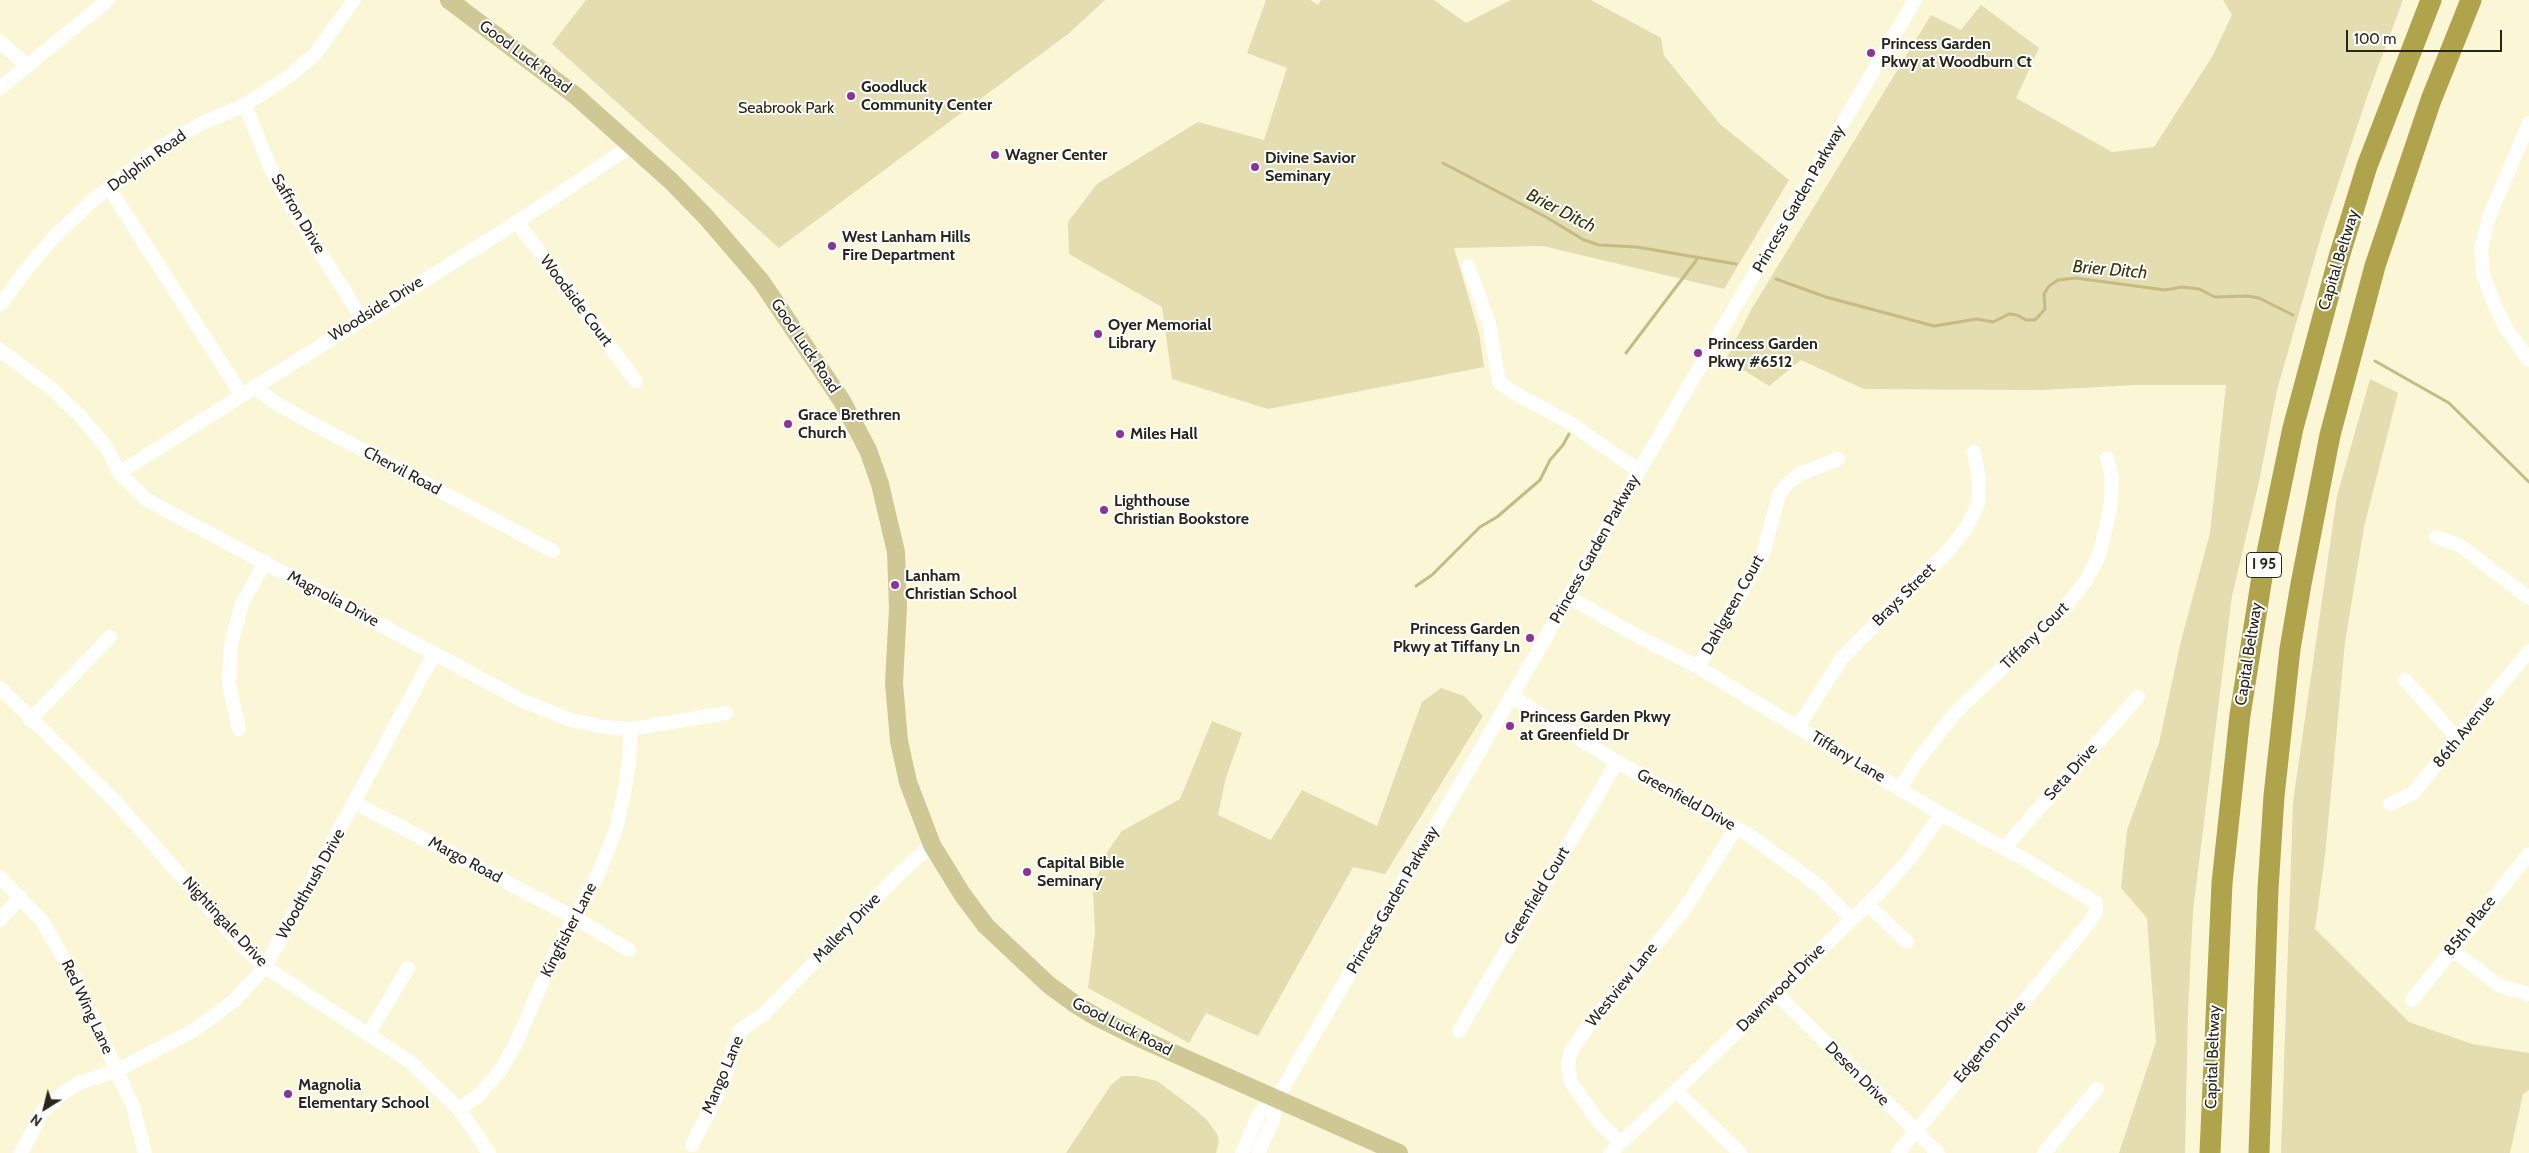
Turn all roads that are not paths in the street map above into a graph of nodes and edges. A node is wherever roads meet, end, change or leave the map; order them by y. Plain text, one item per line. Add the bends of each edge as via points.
1 (108, 0) edge
2 (354, 0) edge
3 (449, 0) edge
4 (1915, 0) edge
5 (2431, 0) edge
6 (2471, 0) edge
7 (0, 42) edge
8 (27, 66) junction
9 (0, 88) edge
10 (245, 105) junction
11 (2529, 123) edge
12 (633, 145) junction
13 (109, 188) junction
14 (517, 222) junction
15 (1468, 266) dead end
16 (0, 305) edge
17 (362, 319) junction
18 (0, 350) edge
19 (2529, 360) edge
20 (636, 381) dead end
21 (254, 386) junction
22 (241, 394) junction
23 (1974, 452) dead end
24 (2107, 458) dead end
25 (1838, 459) dead end
26 (1639, 470) junction
27 (119, 473) junction
28 (2436, 537) dead end
29 (553, 551) dead end
30 (265, 562) junction
31 (1569, 597) junction
32 (2529, 598) edge
33 (110, 636) dead end
34 (2529, 651) edge
35 (434, 654) junction
36 (1698, 667) junction
37 (2405, 680) dead end
38 (0, 688) edge
39 (1511, 696) junction
40 (2138, 697) dead end
41 (726, 713) dead end
42 (30, 720) junction
43 (1798, 727) junction
44 (238, 729) dead end
45 (630, 729) junction
46 (2458, 739) junction
47 (1617, 762) junction
48 (1900, 788) junction
49 (355, 803) junction
50 (2390, 804) dead end
51 (1941, 814) junction
52 (1736, 828) junction
53 (932, 845) junction
54 (2004, 848) junction
55 (2529, 854) edge
56 (0, 877) edge
57 (22, 897) junction
58 (1867, 904) junction
59 (575, 918) junction
60 (1851, 918) junction
61 (0, 920) edge
62 (2082, 932) joint
63 (1907, 942) dead end
64 (2451, 949) junction
65 (629, 950) dead end
66 (265, 966) junction
67 (408, 968) dead end
68 (1776, 993) junction
69 (2529, 994) edge
70 (2412, 1000) dead end
71 (766, 1013) joint
72 (1459, 1031) dead end
73 (369, 1033) junction
74 (116, 1070) junction
75 (2097, 1089) dead end
76 (1676, 1091) junction
77 (1277, 1098) junction
78 (459, 1109) junction
79 (1915, 1132) junction
80 (1621, 1143) junction
81 (692, 1145) dead end
82 (21, 1153) edge
83 (146, 1153) edge
84 (489, 1153) edge
85 (1242, 1153) edge
86 (1258, 1153) edge
87 (1399, 1153) edge
88 (1610, 1153) edge
89 (1740, 1153) edge
90 (1898, 1153) edge
91 (1938, 1153) edge
92 (2044, 1153) edge
93 (2210, 1153) edge
94 (2259, 1153) edge

1 - 8 street
2 - 10 street, Dolphin Road via 307,63
3 - 12 main road, Good Luck Road via 569,91
4 - 26 street, Princess Garden Parkway
5 - 93 highway, Capital Beltway / I 95 via 2370,158 2339,257 2293,428 2262,577 2240,715 2222,882
6 - 94 highway, I 95 via 2428,108 2375,266 2330,434 2302,574 2274,796
7 - 8 street
8 - 9 street
10 - 13 street, Dolphin Road via 223,112 175,138
10 - 17 street, Saffron Drive via 270,167 288,201
11 - 19 street via 2489,217 2481,249 2483,274 2495,306
12 - 14 street, Woodside Drive
12 - 53 main road, Good Luck Road via 706,217 761,281 842,401 870,457 888,509 896,552 898,608 894,682 899,741 908,782
13 - 16 street, Dolphin Road via 55,236
13 - 22 street
14 - 17 street, Woodside Drive
14 - 20 street, Woodside Court
15 - 26 street via 1489,323 1499,382 1567,421
17 - 21 street, Woodside Drive
18 - 27 street, Magnolia Drive via 52,389 86,422 108,448
21 - 22 street, Woodside Drive
21 - 29 street, Chervil Road via 274,402 308,421
22 - 27 street, Woodside Drive
23 - 43 street, Brays Street via 1979,479 1978,504 1967,527 1941,559 1842,658
24 - 48 street, Tiffany Court via 2112,478 2111,504 2100,553 2088,578 2064,609 1955,713
25 - 36 street, Dahlgreen Court via 1800,474 1786,484 1779,495 1763,554
26 - 31 street, Princess Garden Parkway
27 - 30 street, Magnolia Drive via 147,500
28 - 32 street via 2459,544
30 - 35 street, Magnolia Drive
30 - 44 street via 242,604 230,644 229,684
31 - 36 street, Tiffany Lane
31 - 39 street, Princess Garden Parkway
33 - 42 street
34 - 46 street, 86th Avenue
35 - 45 street, Magnolia Drive via 551,713 590,724
35 - 49 street, Woodthrush Drive
36 - 43 street, Tiffany Lane
37 - 46 street
38 - 42 street, Nightingale Drive
39 - 47 street, Greenfield Drive
39 - 77 street, Princess Garden Parkway
40 - 54 street, Seta Drive
41 - 45 street, Magnolia Drive
42 - 66 street, Nightingale Drive via 116,802
43 - 48 street, Tiffany Lane
45 - 59 street, Kingfisher Lane via 628,776 616,832
46 - 50 street, 86th Avenue via 2413,793
47 - 52 street, Greenfield Drive
47 - 72 street, Greenfield Court
48 - 51 street, Tiffany Lane
49 - 59 street, Margo Road
49 - 66 street, Woodthrush Drive
51 - 54 street, Tiffany Lane
51 - 58 street, Dawnwood Drive via 1911,857
52 - 60 street, Greenfield Drive via 1819,886
52 - 80 street, Westview Lane via 1684,910 1570,1053 1568,1068 1575,1089 1598,1121
53 - 71 street, Mallery Drive via 900,873
53 - 77 main road, Good Luck Road via 986,926 1021,961 1075,1004 1138,1038
54 - 62 street, Tiffany Lane via 2096,903 2096,912
55 - 64 street, 85th Place
56 - 57 street, Red Wing Lane
57 - 61 street
57 - 74 street, Red Wing Lane via 52,935
58 - 60 street, Dawnwood Drive
58 - 63 street
59 - 65 street, Margo Road
59 - 78 street, Kingfisher Lane via 500,1071 478,1096
60 - 68 street, Dawnwood Drive
62 - 79 street, Edgerton Drive
64 - 69 street via 2500,986
64 - 70 street, 85th Place
66 - 73 street, Nightingale Drive
66 - 74 street, Woodthrush Drive via 236,1000 220,1013
67 - 73 street
68 - 76 street, Dawnwood Drive
68 - 79 street, Desen Drive
71 - 81 street, Mango Lane via 739,1031 722,1086
73 - 78 street, Nightingale Drive via 409,1060
74 - 82 street, Woodthrush Drive via 80,1082 51,1103 36,1120
74 - 83 street, Red Wing Lane via 133,1106
75 - 92 street
76 - 80 street, Dawnwood Drive
76 - 89 street
77 - 85 street via 1259,1114
77 - 86 street via 1273,1120
77 - 87 main road, Good Luck Road
78 - 84 street, Nightingale Drive
79 - 90 street, Edgerton Drive
79 - 91 street, Desen Drive
80 - 88 street, Dawnwood Drive

